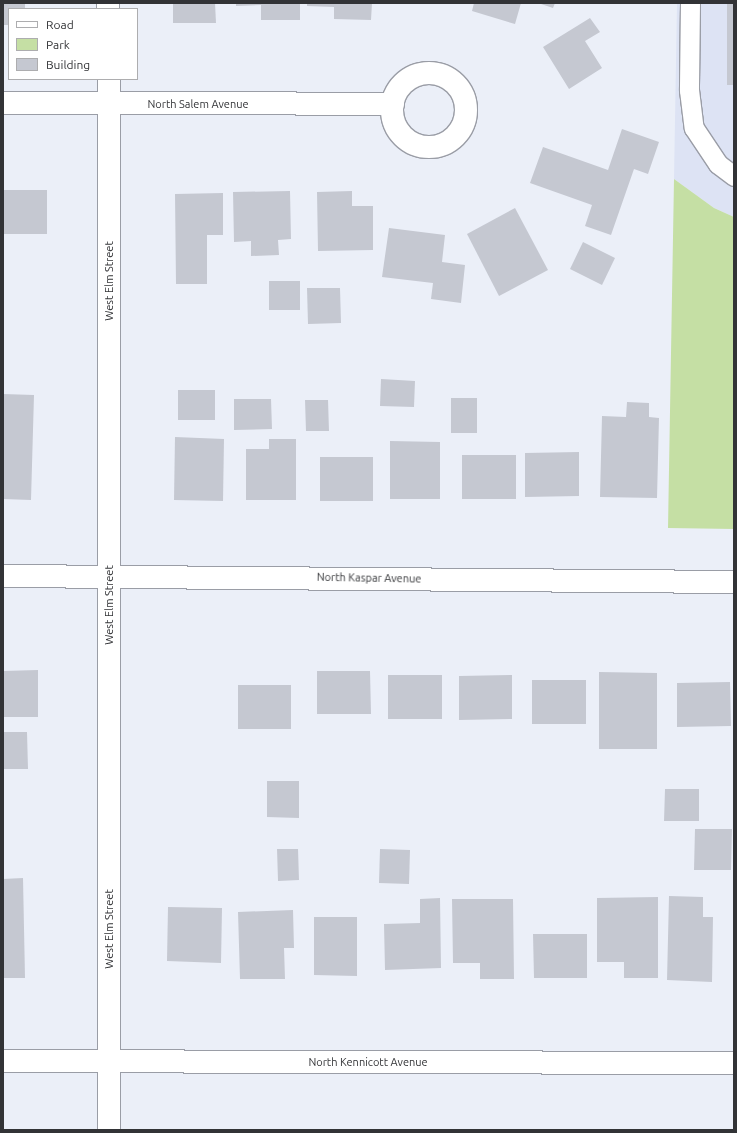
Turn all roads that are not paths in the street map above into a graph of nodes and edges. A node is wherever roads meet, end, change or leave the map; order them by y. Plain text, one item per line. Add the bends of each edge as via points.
1 (690, 3) edge
2 (109, 80) edge
3 (3, 103) edge
4 (109, 103) junction
5 (393, 104) dead end
6 (734, 176) edge
7 (109, 575) junction
8 (3, 576) edge
9 (734, 582) edge
10 (3, 1061) edge
11 (108, 1061) junction
12 (734, 1063) edge
13 (109, 1130) edge

1 - 6 lane via 689,90 694,128 718,164
2 - 4 street, West Elm Street
3 - 4 street, North Salem Avenue
4 - 5 street, North Salem Avenue
4 - 7 street, West Elm Street
7 - 8 street, North Kaspar Avenue
7 - 9 street, North Kaspar Avenue
7 - 11 street, West Elm Street
10 - 11 street, North Kennicott Avenue
11 - 12 street, North Kennicott Avenue
11 - 13 street, West Elm Street

